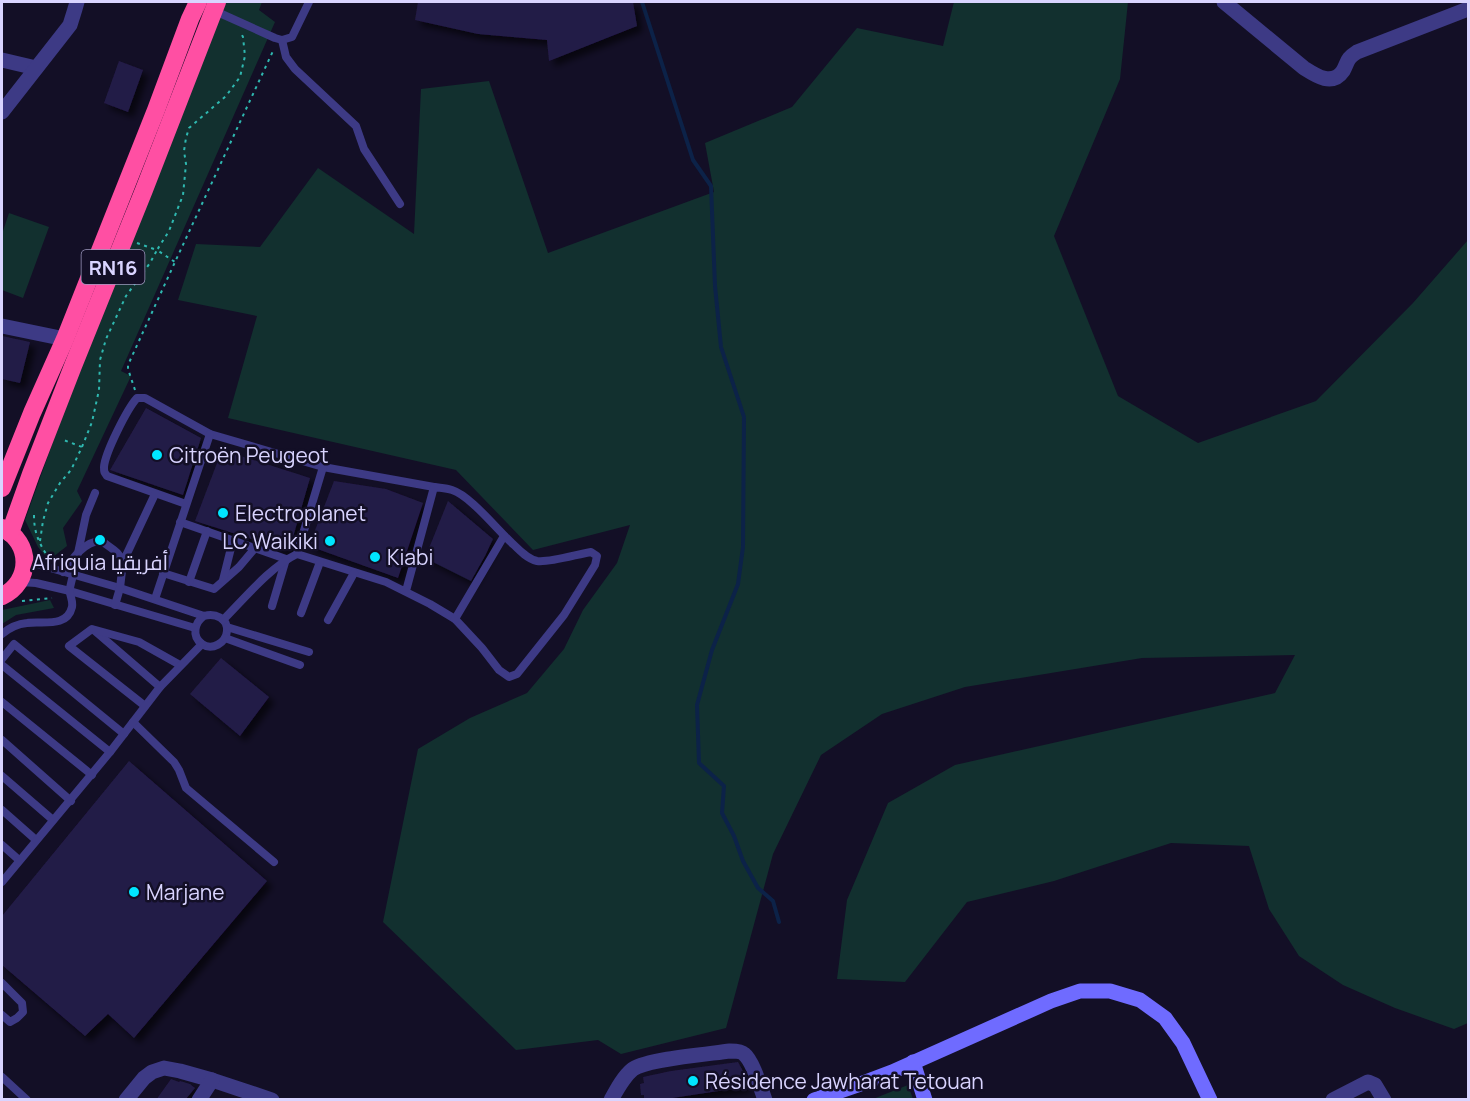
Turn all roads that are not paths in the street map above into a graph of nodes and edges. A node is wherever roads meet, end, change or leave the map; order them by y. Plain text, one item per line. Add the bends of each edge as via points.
1 (77, 2) edge
2 (309, 2) edge
3 (1224, 2) edge
4 (209, 4) edge
5 (1468, 9) edge
6 (280, 39) junction
7 (2, 60) edge
8 (36, 68) junction
9 (2, 112) edge
10 (400, 204) dead end
11 (2, 326) edge
12 (65, 339) junction
13 (210, 434) junction
14 (323, 467) junction
15 (2, 488) edge
16 (434, 488) junction
17 (95, 493) dead end
18 (155, 494) junction
19 (186, 504) junction
20 (180, 522) junction
21 (6, 530) edge
22 (207, 531) junction
23 (504, 536) junction
24 (233, 540) junction
25 (255, 548) junction
26 (78, 553) junction
27 (297, 554) junction
28 (286, 559) junction
29 (25, 561) junction
30 (123, 562) junction
31 (320, 562) junction
32 (63, 572) junction
33 (163, 573) junction
34 (354, 573) junction
35 (73, 575) junction
36 (223, 581) junction
37 (18, 582) junction
38 (189, 582) junction
39 (120, 588) junction
40 (70, 591) junction
41 (406, 591) junction
42 (10, 599) edge
43 (154, 599) junction
44 (115, 605) junction
45 (272, 606) dead end
46 (301, 613) dead end
47 (204, 616) junction
48 (455, 619) junction
49 (328, 620) dead end
50 (225, 624) junction
51 (92, 628) junction
52 (195, 628) junction
53 (2, 634) edge
54 (225, 638) junction
55 (202, 644) junction
56 (309, 652) dead end
57 (2, 658) edge
58 (2, 665) edge
59 (180, 665) junction
60 (300, 665) dead end
61 (160, 687) junction
62 (2, 702) edge
63 (145, 706) junction
64 (133, 722) junction
65 (124, 734) junction
66 (2, 740) edge
67 (110, 752) junction
68 (92, 775) junction
69 (2, 776) edge
70 (70, 801) junction
71 (2, 810) edge
72 (53, 820) junction
73 (36, 840) junction
74 (2, 845) edge
75 (19, 860) junction
76 (274, 862) dead end
77 (2, 882) edge
78 (3, 987) edge
79 (2, 1015) edge
80 (913, 1062) junction
81 (2, 1077) edge
82 (212, 1080) junction
83 (27, 1100) edge
84 (126, 1100) edge
85 (199, 1100) edge
86 (272, 1100) edge
87 (611, 1100) edge
88 (765, 1100) edge
89 (814, 1100) edge
90 (925, 1100) edge
91 (1210, 1100) edge
92 (1333, 1100) edge
93 (1384, 1100) edge

1 - 8 street via 70,25
2 - 6 lane via 292,37
3 - 5 street via 1304,68 1330,79 1342,72 1357,52
4 - 6 lane
4 - 12 highway, RN16 via 190,19
4 - 21 highway, RN16 via 144,190
6 - 10 lane via 295,69 356,126 364,149
7 - 8 street
8 - 9 street
11 - 12 street
12 - 15 highway, RN16
13 - 14 lane
13 - 18 lane via 145,398 134,400 110,449 104,471 107,476
13 - 19 lane
14 - 16 lane
14 - 27 lane
16 - 23 lane via 463,495
16 - 41 lane
17 - 26 lane
18 - 19 lane
18 - 30 lane
19 - 20 lane
20 - 22 lane
20 - 33 lane
21 - 29 highway, RN16 via 18,542
22 - 24 lane
22 - 38 lane
23 - 48 lane
23 - 48 lane via 536,561 591,552 597,556 596,565 564,615 513,676 499,670
24 - 25 lane
24 - 36 lane
25 - 28 lane
25 - 36 lane
26 - 30 lane via 100,540 114,548
26 - 32 lane
27 - 28 lane
27 - 31 lane
28 - 45 lane
28 - 50 lane
29 - 32 lane
29 - 37 highway
30 - 39 lane
31 - 34 lane
31 - 46 lane
32 - 35 lane
33 - 38 lane
33 - 43 lane
34 - 41 lane
34 - 49 lane
35 - 39 lane
35 - 40 lane
36 - 38 lane via 214,589
37 - 40 lane
37 - 42 highway
39 - 43 lane
39 - 44 lane
40 - 44 lane
40 - 53 lane via 73,603 64,620 15,625
41 - 48 lane
43 - 47 lane
44 - 52 lane
47 - 50 lane via 218,616
47 - 52 lane
50 - 54 lane
50 - 56 lane
51 - 59 lane via 140,642
51 - 61 lane
51 - 63 lane via 69,646
52 - 55 lane
54 - 55 lane via 219,645
54 - 60 lane
55 - 59 lane
57 - 65 lane via 14,644
58 - 67 lane
59 - 61 lane
61 - 63 lane
62 - 68 lane
63 - 64 lane
64 - 65 lane
64 - 76 lane via 174,762 186,788
65 - 67 lane
66 - 70 lane
67 - 68 lane
68 - 70 lane
69 - 72 lane
70 - 72 lane
71 - 73 lane
72 - 73 lane
73 - 75 lane
74 - 75 lane
75 - 77 lane
78 - 79 lane via 22,1003 23,1012 10,1022
80 - 89 street
80 - 90 street
80 - 91 street via 1051,1001 1080,991 1110,991 1140,1000 1165,1018
81 - 83 lane
82 - 84 street via 159,1069 144,1078
82 - 85 street
82 - 86 street
87 - 88 street via 621,1082 637,1067 730,1051 745,1054
92 - 93 street via 1368,1082 1375,1085

